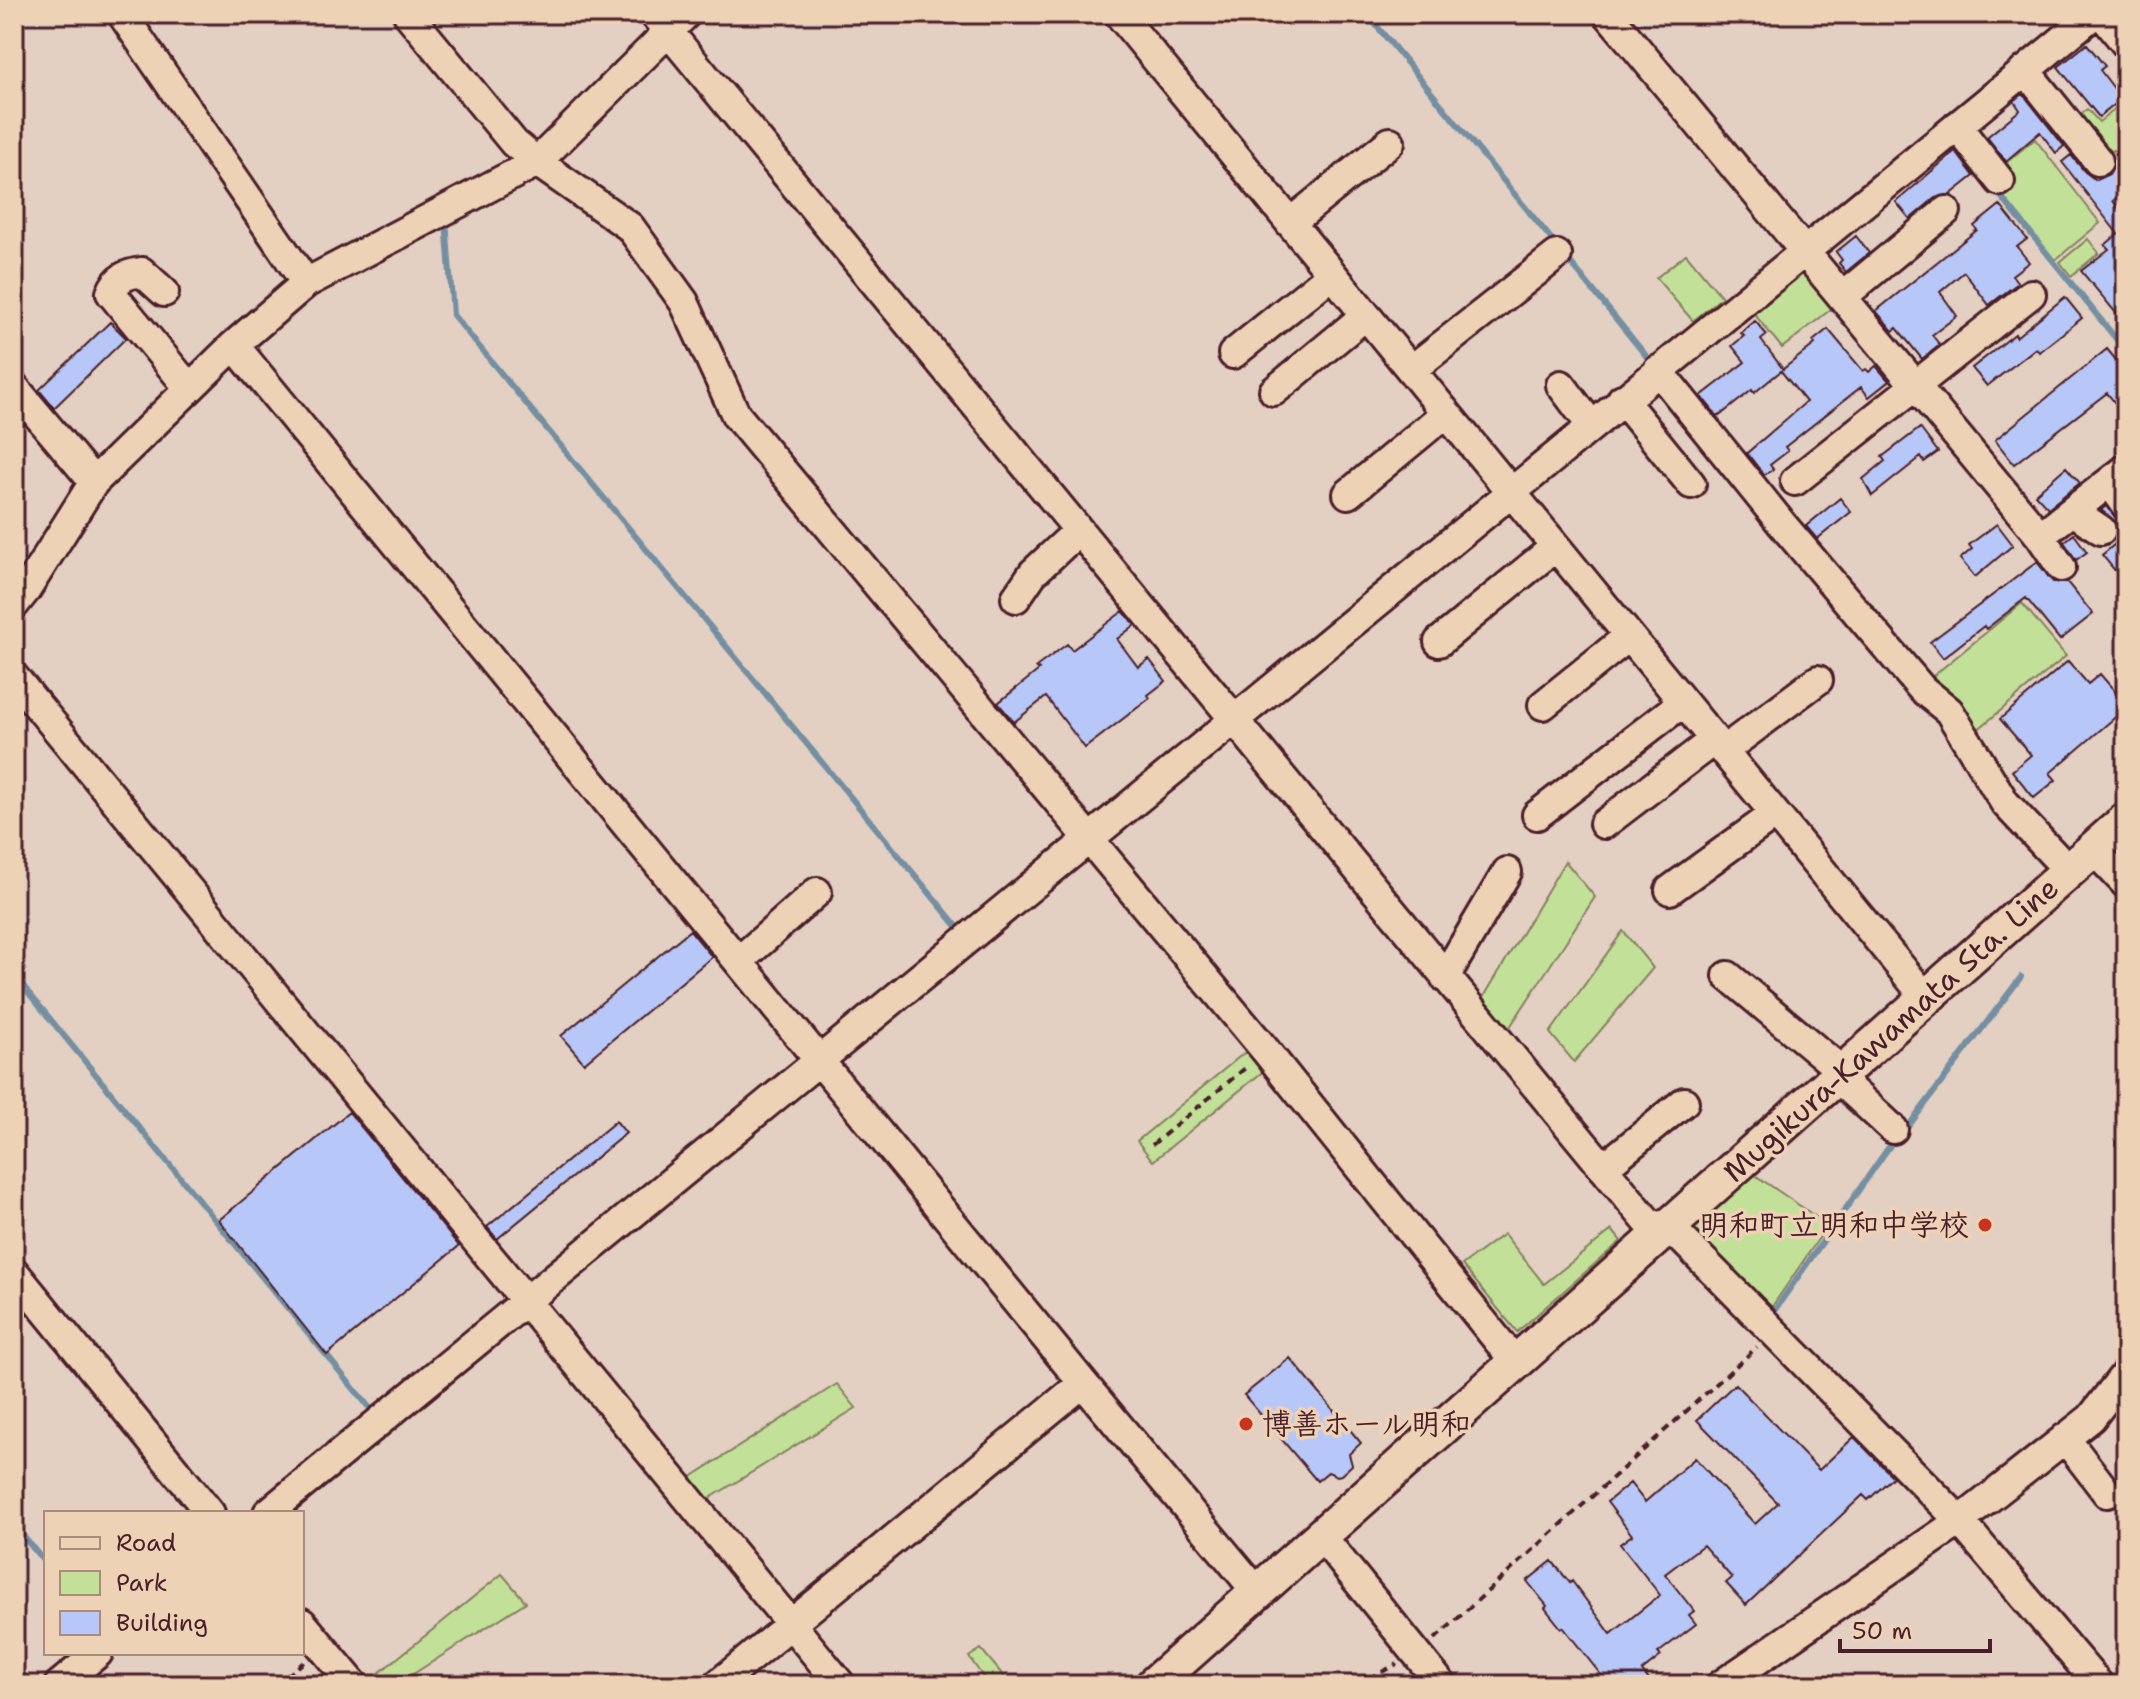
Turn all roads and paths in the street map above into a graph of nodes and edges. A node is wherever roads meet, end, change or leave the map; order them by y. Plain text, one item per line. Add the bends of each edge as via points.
1 (122, 14) edge
2 (408, 14) edge
3 (1119, 14) edge
4 (1608, 14) edge
5 (2094, 14) edge
6 (2102, 14) edge
7 (670, 20) edge
8 (2126, 44) edge
9 (2025, 70) junction
10 (1957, 126) junction
11 (1390, 142) dead end
12 (2098, 161) dead end
13 (537, 162) junction
14 (2000, 181) dead end
15 (1946, 211) dead end
16 (1290, 223) junction
17 (1803, 251) junction
18 (1557, 255) dead end
19 (1332, 274) junction
20 (306, 283) junction
21 (164, 292) dead end
22 (2031, 294) dead end
23 (1842, 297) junction
24 (1366, 315) junction
25 (234, 345) junction
26 (1233, 354) dead end
27 (1411, 370) junction
28 (1658, 370) junction
29 (1561, 385) dead end
30 (1915, 385) junction
31 (14, 387) edge
32 (189, 388) junction
33 (1274, 391) dead end
34 (1622, 399) junction
35 (1446, 413) junction
36 (1591, 425) junction
37 (2118, 476) edge
38 (1795, 481) dead end
39 (94, 482) junction
40 (1691, 484) dead end
41 (1510, 491) junction
42 (1348, 494) dead end
43 (2126, 505) edge
44 (2073, 511) junction
45 (2101, 530) dead end
46 (1078, 531) junction
47 (2040, 536) junction
48 (1555, 547) junction
49 (2061, 567) dead end
50 (1016, 598) dead end
51 (14, 605) edge
52 (1629, 636) junction
53 (1439, 642) dead end
54 (14, 677) edge
55 (1818, 680) dead end
56 (1683, 702) junction
57 (1543, 705) dead end
58 (1233, 720) junction
59 (1719, 745) junction
60 (1775, 814) junction
61 (1537, 815) dead end
62 (2126, 820) edge
63 (1604, 824) dead end
64 (1090, 839) junction
65 (2081, 860) junction
66 (1507, 872) dead end
67 (2126, 884) edge
68 (1670, 890) dead end
69 (817, 892) dead end
70 (739, 961) junction
71 (1728, 976) dead end
72 (1445, 977) junction
73 (1927, 999) junction
74 (1266, 1051) junction
75 (819, 1060) junction
76 (1840, 1075) junction
77 (1684, 1102) dead end
78 (1893, 1129) dead end
79 (1152, 1145) dead end
80 (1603, 1168) junction
81 (1665, 1231) junction
82 (14, 1272) edge
83 (527, 1301) junction
84 (1774, 1332) junction
85 (1516, 1363) junction
86 (2126, 1373) edge
87 (1083, 1383) junction
88 (2065, 1438) junction
89 (2107, 1493) dead end
90 (208, 1511) edge
91 (270, 1511) edge
92 (1960, 1521) junction
93 (1322, 1537) junction
94 (1257, 1592) junction
95 (791, 1624) junction
96 (304, 1625) edge
97 (322, 1647) junction
98 (1417, 1653) junction
99 (96, 1655) edge
100 (59, 1685) edge
101 (276, 1685) edge
102 (354, 1685) edge
103 (717, 1685) edge
104 (841, 1685) edge
105 (1153, 1685) edge
106 (1357, 1685) edge
107 (1442, 1685) edge
108 (1721, 1685) edge
109 (2099, 1685) edge

1 - 20 street
2 - 13 street via 514,143
3 - 16 street
4 - 17 street
5 - 9 street
6 - 8 street
7 - 13 street
7 - 46 street
9 - 10 street
9 - 12 street
10 - 14 street
10 - 17 street
11 - 16 street
13 - 20 street
13 - 64 street via 630,227 684,302 736,415
15 - 23 street
16 - 19 street
17 - 23 street
17 - 28 street
18 - 27 street
19 - 24 street
19 - 26 street
20 - 25 street
21 - 32 street via 142,272 127,274 111,293
22 - 30 street
23 - 30 street
24 - 27 street
24 - 33 street
25 - 32 street
25 - 70 street
27 - 35 street
28 - 34 street
28 - 65 street via 1922,689 1949,711 2005,803
29 - 36 street
30 - 38 street
30 - 47 street
31 - 39 street
32 - 39 street
34 - 36 street
34 - 40 street
35 - 41 street
35 - 42 street
36 - 41 street
37 - 43 street
37 - 44 street
39 - 51 street
41 - 48 street
41 - 58 street
44 - 45 street
44 - 47 street
46 - 50 street via 1033,573
46 - 58 street
47 - 49 street
48 - 52 street
48 - 53 street
52 - 56 street
52 - 57 street
54 - 83 street
55 - 59 street
56 - 59 street
56 - 61 street
58 - 64 street
58 - 72 street
59 - 60 street
59 - 63 street
60 - 68 street
60 - 73 street
62 - 65 main road, Mugikura-Kawamata Sta. Line
64 - 74 street
64 - 75 street
65 - 67 street
65 - 73 main road, Mugikura-Kawamata Sta. Line
66 - 72 street
69 - 70 street
70 - 75 street
71 - 76 street
72 - 80 street
73 - 76 main road, Mugikura-Kawamata Sta. Line
74 - 79 path
74 - 85 street
75 - 83 street
75 - 87 street
76 - 78 street
76 - 81 main road, Mugikura-Kawamata Sta. Line
77 - 80 street
80 - 81 street via 1647,1221
81 - 84 street via 1683,1240
81 - 85 main road, Mugikura-Kawamata Sta. Line
82 - 90 street
83 - 91 street
83 - 95 street
84 - 92 street
84 - 98 path
85 - 93 main road, Mugikura-Kawamata Sta. Line
86 - 88 street via 2091,1418
87 - 94 street
87 - 95 street
88 - 89 street
88 - 92 street
92 - 108 street
92 - 109 street
93 - 94 main road, Mugikura-Kawamata Sta. Line
93 - 98 street
94 - 105 main road, Mugikura-Kawamata Sta. Line
95 - 103 street
95 - 104 street
96 - 97 street
97 - 101 path
97 - 102 street
98 - 106 path
98 - 107 street
99 - 100 street

